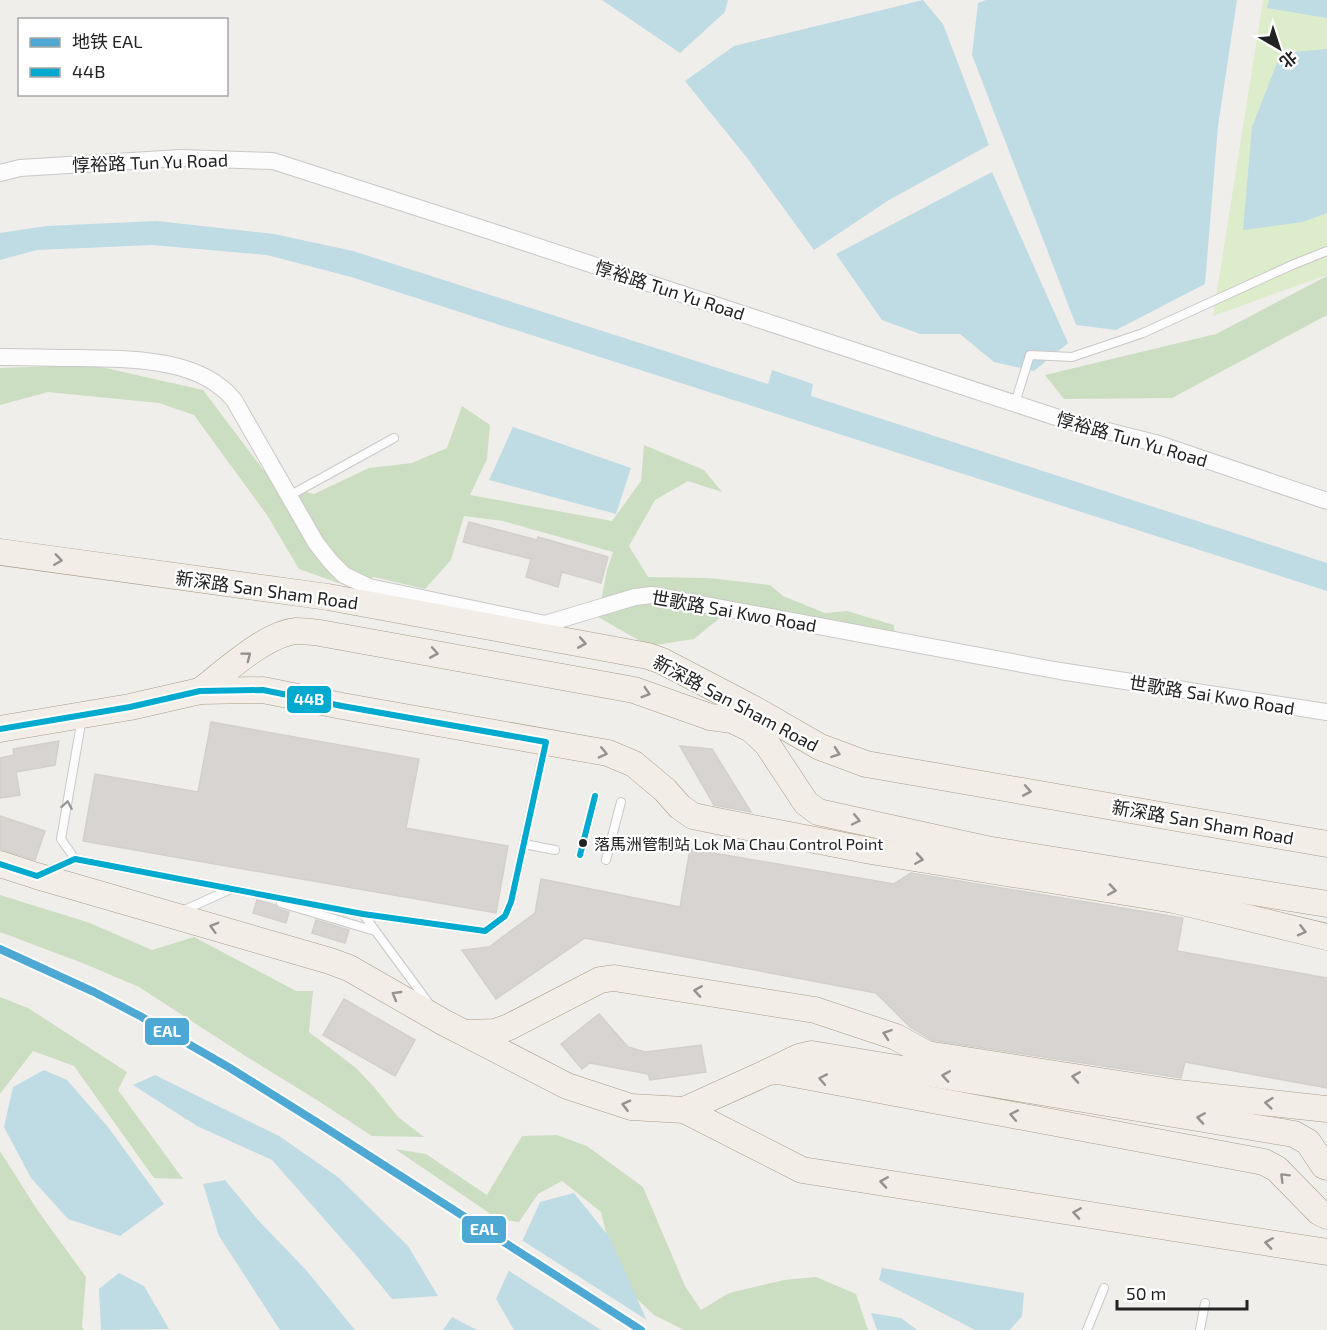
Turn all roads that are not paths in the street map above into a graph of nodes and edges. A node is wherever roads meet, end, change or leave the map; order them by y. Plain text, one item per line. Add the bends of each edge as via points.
1 (0, 173) edge
2 (1327, 251) edge
3 (0, 357) edge
4 (1015, 403) junction
5 (394, 438) dead end
6 (289, 496) junction
7 (1327, 501) edge
8 (0, 552) edge
9 (200, 691) junction
10 (1327, 712) edge
11 (82, 715) junction
12 (0, 729) edge
13 (546, 742) junction
14 (595, 796) dead end
15 (621, 802) dead end
16 (524, 844) junction
17 (1327, 844) edge
18 (555, 850) dead end
19 (580, 855) dead end
20 (75, 859) junction
21 (606, 860) dead end
22 (0, 864) edge
23 (37, 876) junction
24 (230, 888) junction
25 (1327, 904) edge
26 (363, 914) junction
27 (173, 915) junction
28 (375, 931) junction
29 (1327, 937) edge
30 (443, 1022) junction
31 (466, 1033) junction
32 (768, 1072) junction
33 (1327, 1109) edge
34 (684, 1110) junction
35 (1327, 1167) edge
36 (1327, 1216) edge
37 (1327, 1252) edge
38 (1104, 1288) dead end
39 (1205, 1303) dead end
40 (1087, 1330) edge
41 (1200, 1330) edge

1 - 4 street, 惇裕路 Tun Yu Road via 20,168 180,158 273,161
2 - 4 lane via 1143,333 1072,357 1030,355
3 - 6 street, 世歌路 Sai Kwo Road via 135,359 195,373 234,400
4 - 7 street, 惇裕路 Tun Yu Road via 1159,444
5 - 6 lane
6 - 10 street, 世歌路 Sai Kwo Road via 316,543 344,575 369,587 545,624 652,595 1060,671
8 -> 17 main road, 新深路 San Sham Road via 328,597 648,656 754,709 819,747 866,764
9 - 11 main road, 新深路 San Sham Road
9 - 13 main road, 新深路 San Sham Road via 263,690
9 -> 25 main road, 新深路 San Sham Road via 272,638 295,632 320,633 583,680 634,690 751,729 766,744 806,803 818,812 986,849
11 - 12 main road, 新深路 San Sham Road
20 -> 11 lane via 61,839
13 - 16 lane
13 -> 29 main road, 新深路 San Sham Road via 608,753 634,764 693,816 871,851 1174,900
14 - 19 lane
15 - 21 lane
16 - 18 lane
16 - 26 lane via 505,916 485,931
20 - 23 lane
20 - 24 lane
22 - 23 main road
23 - 27 main road
24 - 26 lane
24 - 27 lane
24 - 28 lane
26 - 28 lane
30 -> 27 main road via 349,968
28 - 30 lane
30 - 31 main road
33 -> 31 main road via 1178,1093 927,1054 896,1037 815,1010 614,978 600,980 509,1027 495,1032
34 -> 31 main road via 631,1107 567,1086
32 - 34 main road
35 -> 32 main road via 1308,1143 1294,1134 812,1054
36 -> 32 main road via 1277,1169 1264,1162
37 -> 34 main road via 802,1170
38 - 40 lane
39 - 41 lane

